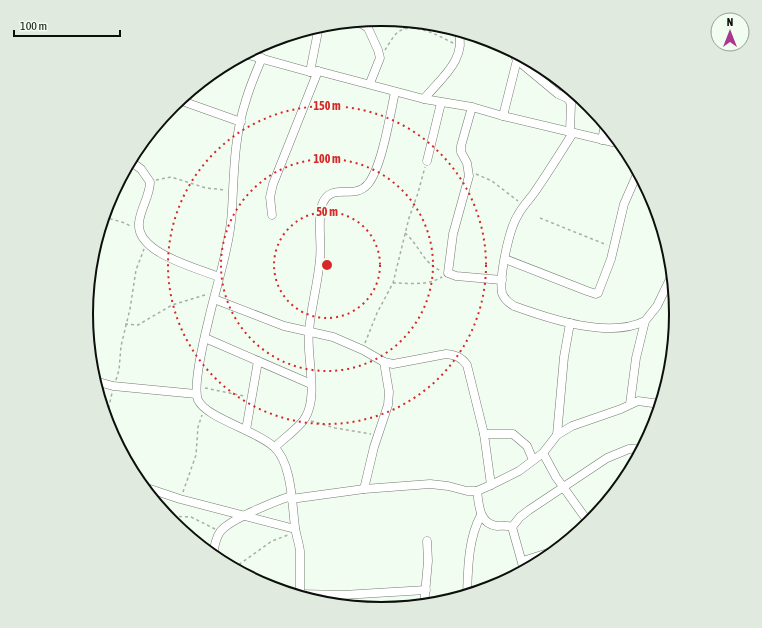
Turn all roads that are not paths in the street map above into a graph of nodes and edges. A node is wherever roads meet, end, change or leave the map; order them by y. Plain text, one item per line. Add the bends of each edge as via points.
1 (366, 27) edge
2 (317, 34) edge
3 (459, 37) edge
4 (254, 56) edge
5 (262, 58) junction
6 (514, 59) edge
7 (528, 67) edge
8 (314, 71) junction
9 (370, 83) junction
10 (396, 92) junction
11 (424, 99) junction
12 (185, 102) edge
13 (441, 103) junction
14 (472, 107) junction
15 (502, 116) junction
16 (241, 122) junction
17 (571, 132) junction
18 (604, 132) edge
19 (602, 140) junction
20 (611, 142) edge
21 (427, 162) road end
22 (135, 165) edge
23 (635, 179) edge
24 (272, 215) dead end
25 (505, 259) junction
26 (219, 277) junction
27 (502, 280) junction
28 (667, 284) edge
29 (215, 295) junction
30 (645, 321) junction
31 (570, 322) junction
32 (309, 331) junction
33 (205, 338) junction
34 (258, 361) junction
35 (384, 362) junction
36 (102, 383) edge
37 (311, 384) junction
38 (197, 390) junction
39 (655, 403) edge
40 (630, 404) junction
41 (246, 430) junction
42 (484, 434) junction
43 (556, 435) junction
44 (275, 447) junction
45 (635, 449) edge
46 (543, 453) junction
47 (533, 460) junction
48 (491, 485) junction
49 (563, 487) junction
50 (364, 489) junction
51 (154, 490) edge
52 (477, 491) junction
53 (291, 498) junction
54 (481, 515) junction
55 (246, 516) junction
56 (585, 518) edge
57 (512, 527) junction
58 (296, 531) junction
59 (427, 541) dead end
60 (214, 548) edge
61 (534, 558) edge
62 (523, 561) joint
63 (467, 589) edge
64 (300, 590) edge
65 (426, 590) junction
66 (320, 595) edge
67 (425, 599) edge

1 - 9 street via 380,58
2 - 8 street
3 - 11 street via 460,47 452,67
4 - 5 street
5 - 8 street
5 - 16 street
6 - 15 street
7 - 17 street via 571,103
8 - 9 street
8 - 24 street via 273,184 270,197
9 - 10 street
10 - 11 street
10 - 32 street via 381,150 368,183 361,190 332,192 323,204 320,265
11 - 13 street
12 - 16 street
13 - 14 street
13 - 21 street
14 - 15 street
14 - 27 street via 461,146 469,171 453,234 447,273
15 - 17 street
16 - 26 street via 231,191 230,223
17 - 19 street
17 - 25 street via 518,214 512,226
18 - 19 street
19 - 20 street
22 - 26 street via 150,182 139,223 139,233 147,244 158,252
23 - 25 street via 624,204 614,248 598,293
25 - 27 street
26 - 29 street
27 - 31 street via 502,293 514,306
28 - 30 street via 657,306
29 - 32 street via 284,326
29 - 33 street
30 - 31 street via 625,328 606,328
30 - 40 street via 636,358
31 - 43 street
32 - 35 street via 333,337
32 - 37 street via 308,358
33 - 34 street
33 - 38 street via 199,361
34 - 37 street
34 - 41 street
35 - 42 street via 393,364 446,354 455,354 462,358 467,365
35 - 50 street via 389,392 388,405
36 - 38 street via 113,386
37 - 44 street via 311,400 305,418
38 - 41 street via 199,402 216,416
39 - 40 street via 638,401
40 - 43 street
41 - 44 street
42 - 47 street via 513,434 527,446
42 - 48 street
43 - 46 street
44 - 53 street via 284,465
45 - 49 street via 607,458
46 - 47 street
46 - 49 street
47 - 48 street via 519,471
48 - 52 street
49 - 56 street
49 - 57 street via 520,517
50 - 52 street via 430,484
50 - 53 street
51 - 55 street
52 - 54 street
53 - 55 street via 274,502
53 - 58 street
54 - 57 street via 491,525
54 - 63 street via 470,551
55 - 58 street
55 - 60 street via 228,524 220,531
57 - 62 street
58 - 64 street via 300,549
59 - 65 street
61 - 62 street
65 - 66 street
65 - 67 street

